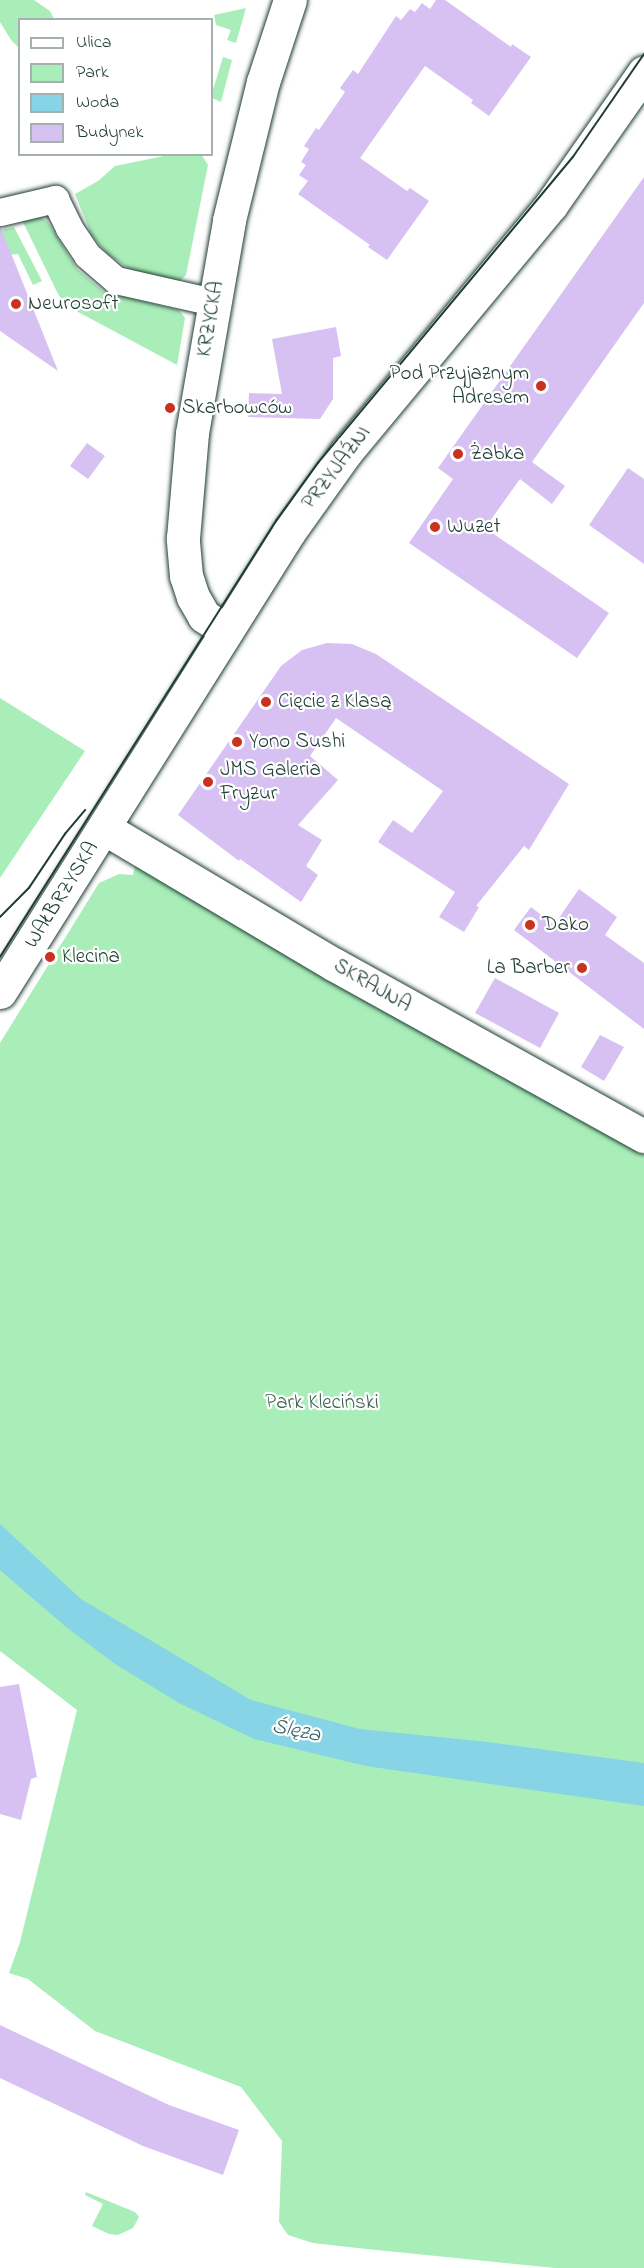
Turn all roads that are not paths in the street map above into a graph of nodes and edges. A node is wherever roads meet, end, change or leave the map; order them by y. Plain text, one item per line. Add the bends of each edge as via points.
1 (290, 0) edge
2 (644, 72) edge
3 (0, 212) edge
4 (213, 302) junction
5 (226, 630) junction
6 (104, 828) junction
7 (0, 992) edge
8 (644, 1136) edge

1 - 4 street, KRZYCKA via 263,82 228,220
2 - 5 street, PRZYJAŹNI via 551,206 346,452
3 - 4 street via 55,199 87,255 116,280
4 - 5 street, KRZYCKA via 192,434 183,555 193,597 204,616
5 - 6 street, PRZYJAŹNI
6 - 7 street, WAŁBRZYSKA
6 - 8 street, SKRAJNA via 335,965

